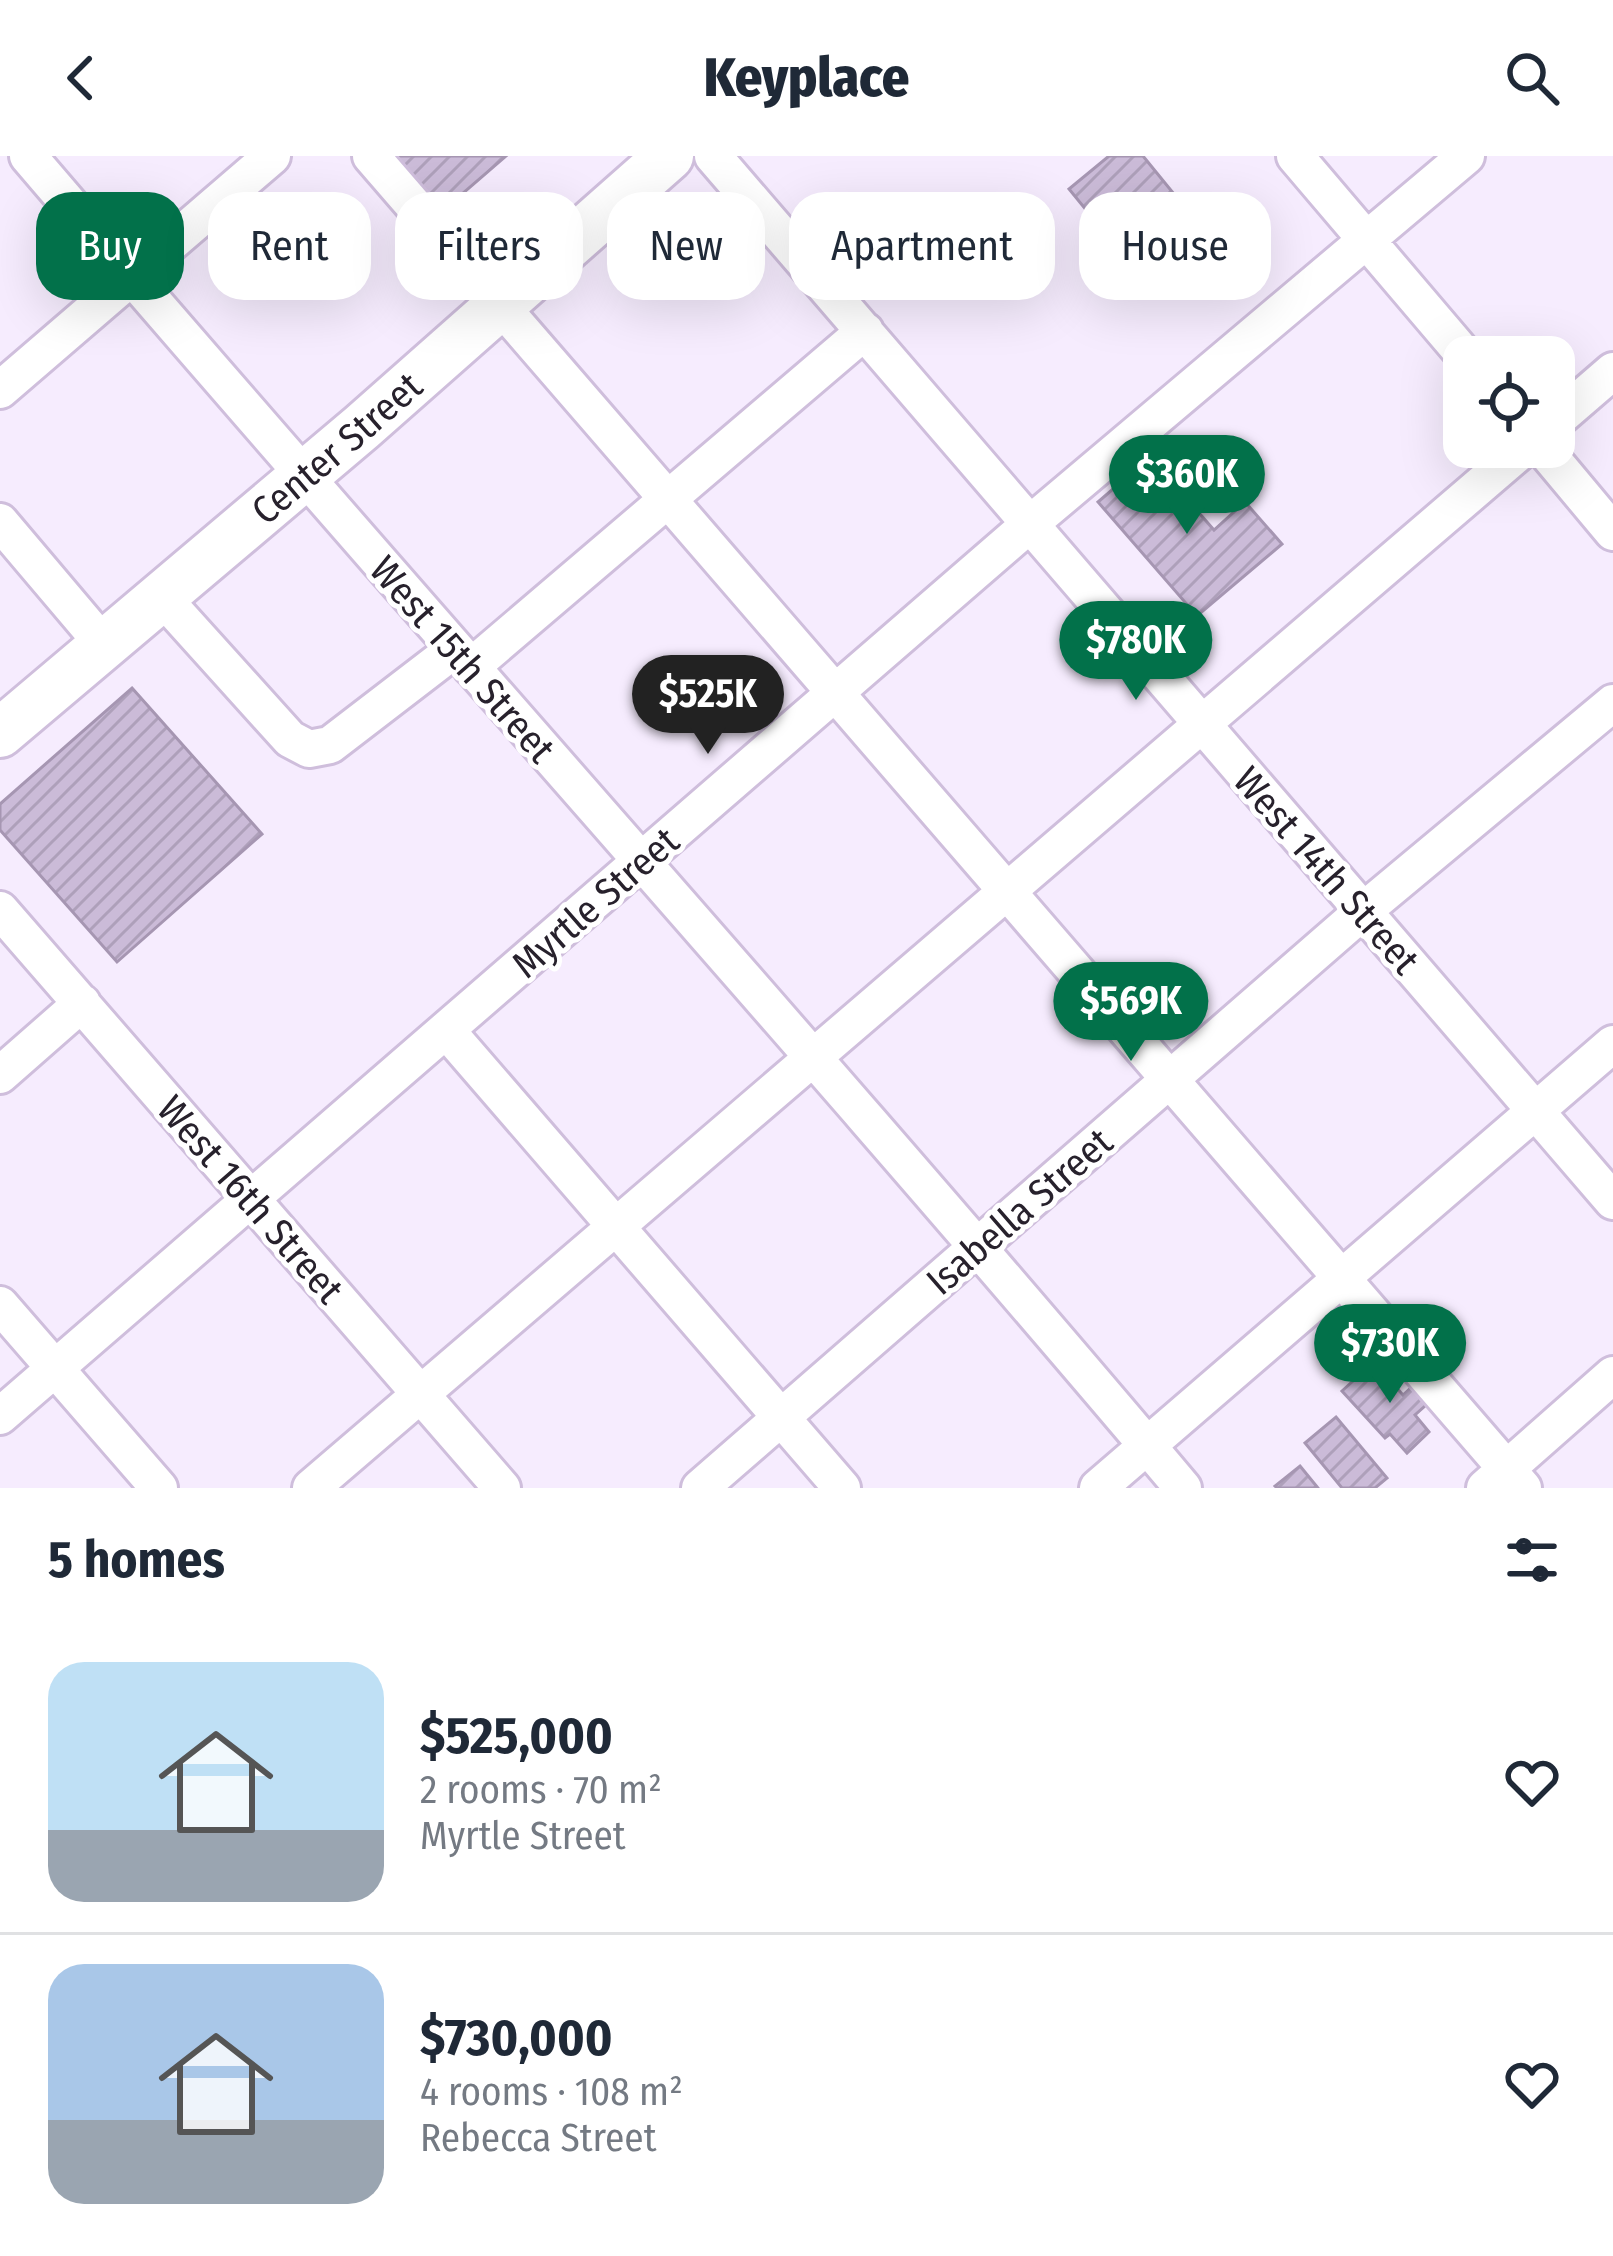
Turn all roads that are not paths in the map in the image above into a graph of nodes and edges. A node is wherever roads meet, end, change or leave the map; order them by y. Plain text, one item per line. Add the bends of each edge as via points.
1 (28, 156) edge
2 (272, 156) edge
3 (371, 156) edge
4 (669, 156) edge
5 (713, 156) edge
6 (1295, 156) edge
7 (1466, 156) edge
8 (59, 192) edge
9 (184, 232) edge
10 (1367, 241) junction
11 (104, 300) edge
12 (151, 300) edge
13 (500, 305) junction
14 (865, 332) junction
15 (1448, 336) edge
16 (1613, 371) edge
17 (0, 390) edge
18 (1575, 404) edge
19 (1500, 468) edge
20 (1560, 468) edge
21 (301, 476) junction
22 (669, 499) junction
23 (0, 522) edge
24 (1031, 523) junction
25 (1613, 532) edge
26 (161, 596) junction
27 (104, 645) junction
28 (463, 658) junction
29 (836, 693) junction
30 (1613, 703) edge
31 (1200, 723) junction
32 (0, 733) edge
33 (641, 863) junction
34 (1004, 891) junction
35 (0, 910) edge
36 (1362, 912) junction
37 (82, 1003) junction
38 (446, 1030) junction
39 (1613, 1044) edge
40 (812, 1057) junction
41 (0, 1075) edge
42 (1168, 1078) junction
43 (1534, 1111) junction
44 (250, 1198) junction
45 (1613, 1201) edge
46 (616, 1227) junction
47 (976, 1249) junction
48 (1342, 1277) junction
49 (0, 1305) edge
50 (54, 1369) junction
51 (1613, 1375) edge
52 (421, 1395) junction
53 (0, 1416) edge
54 (781, 1420) junction
55 (1147, 1445) junction
56 (1504, 1482) edge
57 (159, 1488) edge
58 (311, 1488) edge
59 (502, 1488) edge
60 (700, 1488) edge
61 (842, 1488) edge
62 (1098, 1488) edge
63 (1183, 1488) edge

1 - 8 street, West 15th Street
2 - 9 street
3 - 13 street
4 - 13 main road, Center Street
5 - 14 street, West 14th Street
6 - 10 street
7 - 10 street, Myrtle Street
10 - 15 street
10 - 24 street, Myrtle Street
11 - 17 street
12 - 21 street, West 15th Street
13 - 21 main road, Center Street
13 - 22 street
14 - 22 street
14 - 24 street, West 14th Street
16 - 18 street
19 - 31 street
20 - 25 street
21 - 26 main road, Center Street
21 - 28 street, West 15th Street
22 - 28 street
22 - 29 street
23 - 27 street
24 - 29 street, Myrtle Street
24 - 31 street, West 14th Street
26 - 27 main road, Center Street
26 - 28 street via 290,739 309,748 330,745
27 - 32 main road, Center Street
28 - 33 street, West 15th Street
29 - 33 street, Myrtle Street
29 - 34 street
30 - 36 street, Isabella Street
31 - 34 street
31 - 36 street, West 14th Street
33 - 38 street, Myrtle Street
33 - 40 street, West 15th Street
34 - 40 street
34 - 42 street
35 - 37 street, West 16th Street
36 - 42 street, Isabella Street
36 - 43 street, West 14th Street
37 - 41 street
37 - 44 street, West 16th Street
38 - 44 street, Myrtle Street
38 - 46 street
39 - 43 street
40 - 46 street
40 - 47 street, West 15th Street
42 - 47 street, Isabella Street
42 - 48 street
43 - 45 street, West 14th Street
43 - 48 street
44 - 50 street, Myrtle Street
44 - 52 street, West 16th Street
46 - 52 street
46 - 54 street
47 - 54 street, Isabella Street
47 - 55 street, West 15th Street
48 - 55 street
48 - 56 street
49 - 50 street
50 - 53 street, Myrtle Street
50 - 57 street
51 - 56 street
52 - 58 street
52 - 59 street, West 16th Street
54 - 60 street, Isabella Street
54 - 61 street
55 - 62 street
55 - 63 street, West 15th Street

